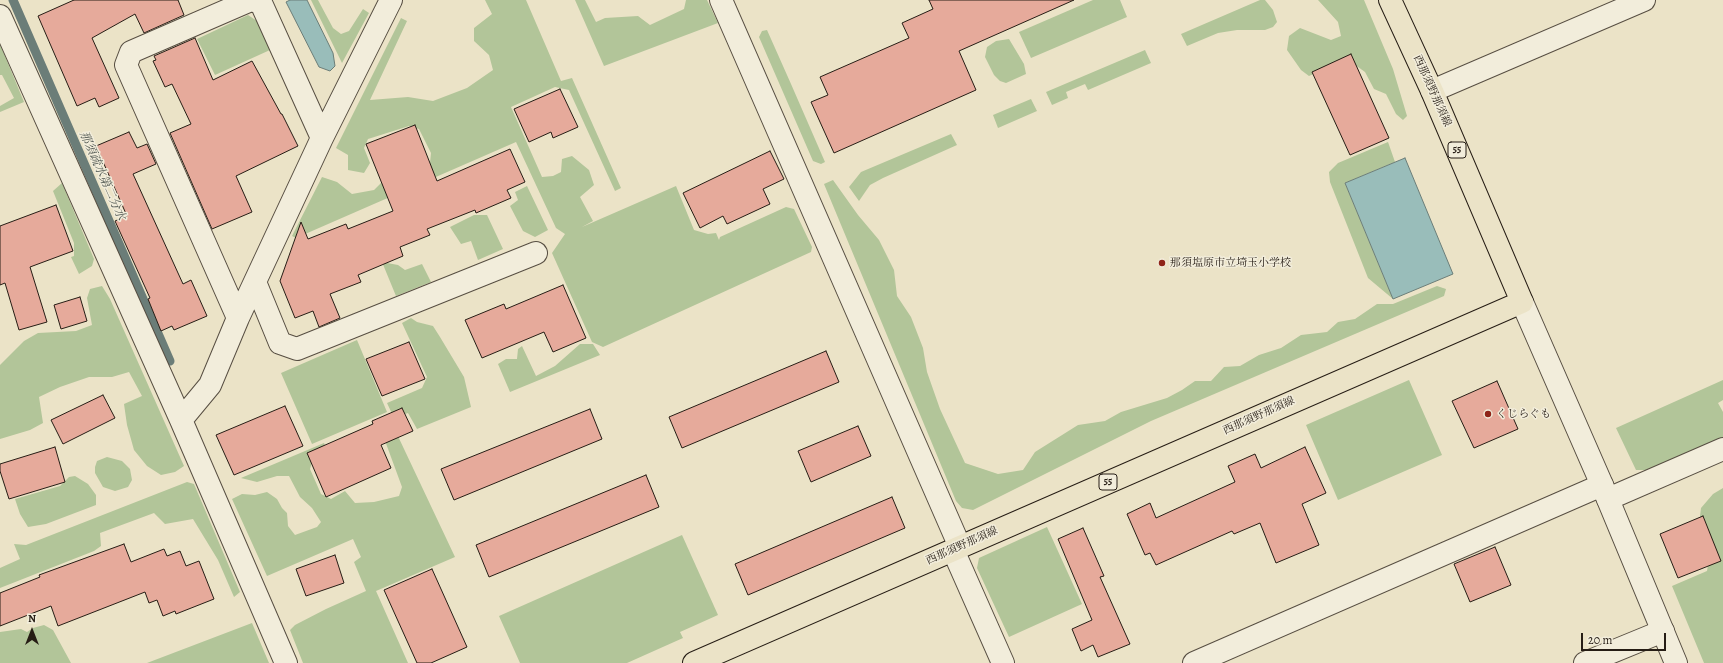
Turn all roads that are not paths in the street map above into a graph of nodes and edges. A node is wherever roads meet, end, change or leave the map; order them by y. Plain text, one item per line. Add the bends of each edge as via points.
1 (391, 0) edge
2 (722, 0) edge
3 (1390, 0) edge
4 (1644, 0) edge
5 (0, 16) edge
6 (1432, 91) junction
7 (322, 138) junction
8 (536, 253) dead end
9 (255, 282) junction
10 (1522, 302) junction
11 (238, 318) junction
12 (181, 420) junction
13 (1723, 449) edge
14 (1605, 492) junction
15 (957, 548) junction
16 (1663, 631) junction
17 (1233, 655) edge
18 (286, 663) edge
19 (694, 663) edge
20 (1003, 663) edge
21 (1194, 663) edge
22 (1586, 663) edge
23 (1676, 663) edge

1 - 7 street
2 - 15 street
3 - 6 main road, 西那須野那須線 / 55
4 - 6 street
5 - 12 street
6 - 10 main road, 西那須野那須線 / 55
7 - 9 street
7 - 11 street via 261,3 251,0 131,52 126,65
8 - 9 street via 297,350 280,343
9 - 11 street
10 - 14 street
10 - 15 main road, 西那須野那須線 / 55
11 - 12 street via 210,385
12 - 18 street
13 - 14 street
14 - 16 street
14 - 17 street
15 - 19 main road, 西那須野那須線 / 55
15 - 20 street
16 - 22 street
16 - 23 street
17 - 21 street

